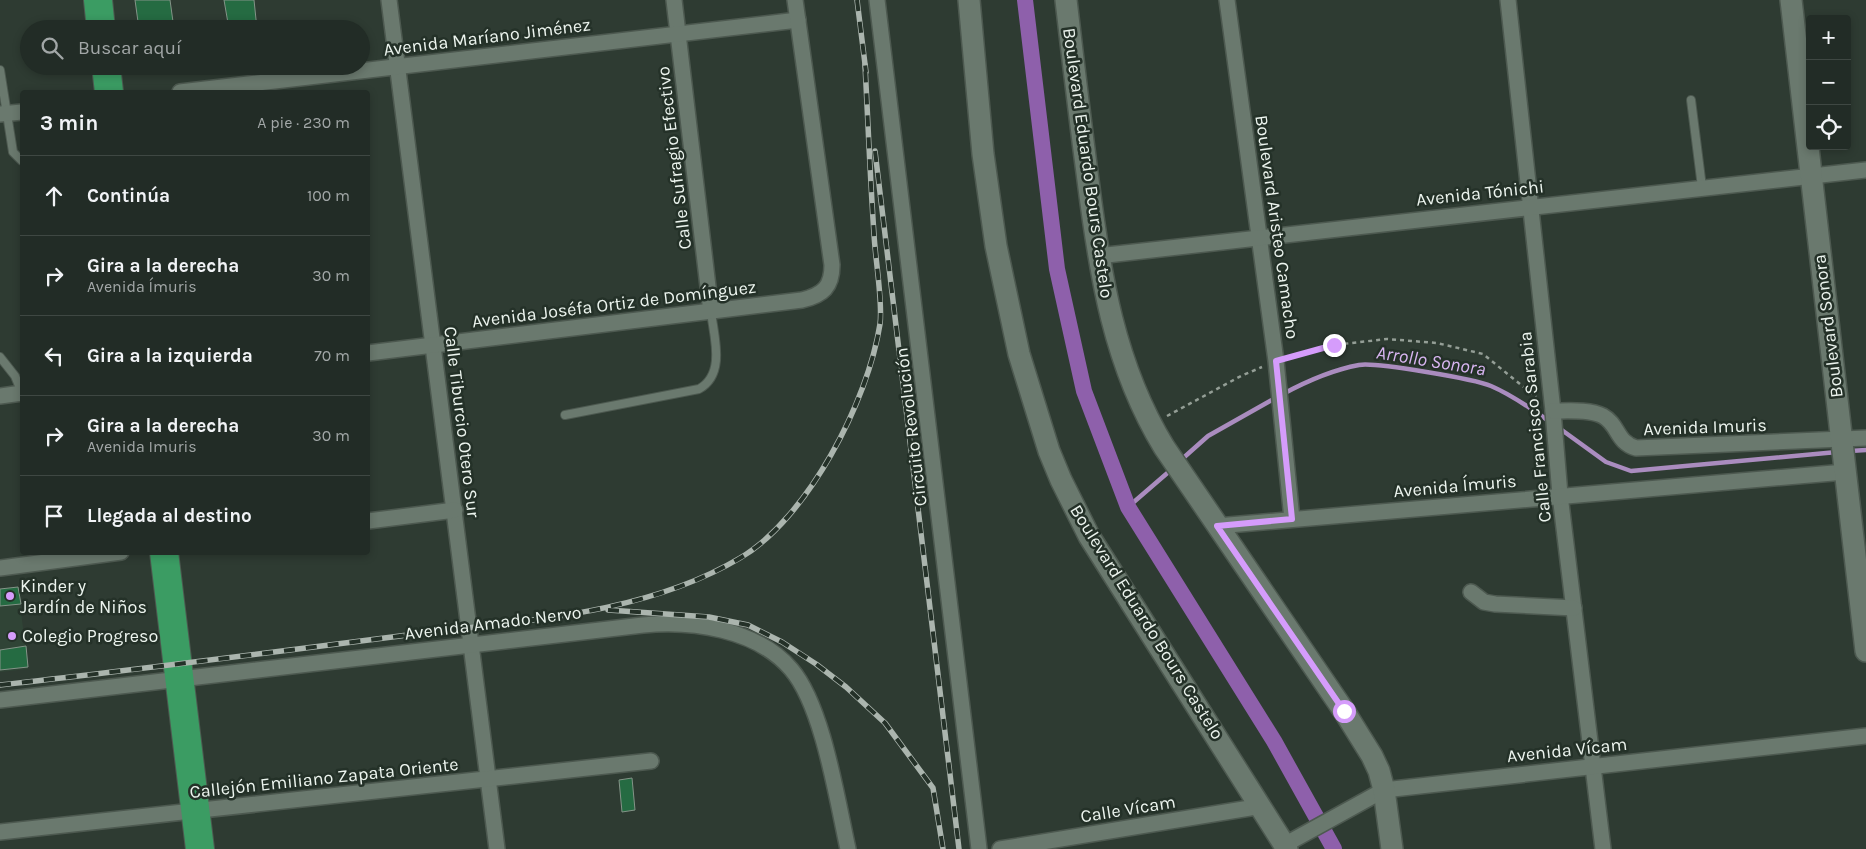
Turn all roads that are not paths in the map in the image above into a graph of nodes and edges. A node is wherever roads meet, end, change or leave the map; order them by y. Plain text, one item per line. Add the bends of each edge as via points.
1 (98, 0) edge
2 (389, 0) edge
3 (674, 0) edge
4 (795, 0) edge
5 (878, 0) edge
6 (969, 0) edge
7 (1066, 0) edge
8 (1227, 0) edge
9 (1508, 0) edge
10 (1792, 0) edge
11 (100, 20) edge
12 (798, 20) junction
13 (678, 34) junction
14 (397, 67) junction
15 (0, 70) edge
16 (370, 70) edge
17 (107, 75) edge
18 (328, 75) edge
19 (109, 90) edge
20 (197, 90) edge
21 (1691, 100) dead end
22 (20, 112) edge
23 (3, 114) edge
24 (20, 159) edge
25 (1866, 170) edge
26 (1811, 175) junction
27 (1702, 187) junction
28 (1531, 207) junction
29 (1260, 237) junction
30 (1098, 256) junction
31 (711, 312) junction
32 (433, 345) junction
33 (370, 353) edge
34 (0, 357) edge
35 (20, 387) edge
36 (20, 393) edge
37 (0, 396) edge
38 (1553, 411) junction
39 (565, 415) dead end
40 (1866, 438) edge
41 (1842, 440) junction
42 (1845, 472) junction
43 (1560, 495) junction
44 (455, 510) junction
45 (1292, 519) junction
46 (370, 521) edge
47 (1217, 526) junction
48 (98, 555) edge
49 (164, 555) edge
50 (0, 568) edge
51 (1471, 592) dead end
52 (1574, 608) junction
53 (472, 645) junction
54 (1866, 651) edge
55 (180, 678) junction
56 (0, 700) edge
57 (1866, 736) edge
58 (651, 761) dead end
59 (1594, 766) junction
60 (488, 779) junction
61 (1380, 791) junction
62 (1262, 806) junction
63 (196, 811) junction
64 (0, 832) edge
65 (1289, 844) edge
66 (200, 849) edge
67 (497, 849) edge
68 (848, 849) edge
69 (979, 849) edge
70 (1000, 849) edge
71 (1392, 849) edge
72 (1603, 849) edge

1 - 11 highway
2 - 14 street, Calle Tiburcio Otero Sur
3 - 13 street, Calle Sufragio Efectivo
4 - 12 street
5 - 69 street, Circuito Revolución
6 - 62 main road, Boulevard Eduardo Bours Castelo via 983,154 1001,279 1019,354 1049,451 1089,536
7 - 30 main road, Boulevard Eduardo Bours Castelo
8 - 29 street, Boulevard Aristeo Camacho
9 - 28 street, Calle Francisco Sarabia
10 - 26 main road, Boulevard Sonora
12 - 13 street, Avenida Maríano Jiménez
12 - 31 street, Avenida Joséfa Ortiz de Domínguez via 832,265 830,284 815,297
13 - 14 street, Avenida Maríano Jiménez
13 - 31 street, Calle Sufragio Efectivo
14 - 16 street, Avenida Maríano Jiménez
14 - 32 street, Calle Tiburcio Otero Sur
15 - 23 lane
17 - 19 highway
18 - 20 street, Avenida Maríano Jiménez
21 - 27 lane
22 - 23 street
23 - 24 lane via 13,152
25 - 26 street, Avenida Tónichi
26 - 27 street, Avenida Tónichi
26 - 41 main road, Boulevard Sonora
27 - 28 street, Avenida Tónichi
28 - 29 street, Avenida Tónichi
28 - 38 street, Calle Francisco Sarabia
29 - 30 street, Avenida Tónichi
29 - 45 street, Boulevard Aristeo Camacho
30 - 47 main road, Boulevard Eduardo Bours Castelo via 1121,355 1150,425
31 - 32 street, Avenida Joséfa Ortiz de Domínguez
31 - 39 lane via 716,366 708,384 699,389
32 - 33 street, Avenida Joséfa Ortiz de Domínguez
32 - 44 street, Calle Tiburcio Otero Sur
34 - 35 lane via 16,376
36 - 37 street
38 - 41 street, Avenida Imuris via 1603,416 1621,440 1636,448
38 - 43 street, Calle Francisco Sarabia
40 - 41 street, Avenida Imuris
41 - 42 main road, Boulevard Sonora
42 - 43 street, Avenida Ímuris
42 - 54 main road, Boulevard Sonora
43 - 45 street, Avenida Ímuris
43 - 52 street, Calle Francisco Sarabia
44 - 46 street
44 - 53 street, Calle Tiburcio Otero Sur
45 - 47 street, Avenida Ímuris
47 - 61 main road, Boulevard Eduardo Bours Castelo via 1362,740 1379,771
48 - 50 street
49 - 55 highway
51 - 52 street via 1484,602 1495,604
52 - 59 street, Calle Francisco Sarabia
53 - 55 street, Avenida Amado Nervo
53 - 60 street, Calle Tiburcio Otero Sur
53 - 68 street, Avenida Amado Nervo via 666,623 714,628 755,643 790,668 813,708
55 - 56 street, Avenida Amado Nervo
55 - 63 highway
57 - 59 street, Avenida Vícam
58 - 60 street, Callejón Emiliano Zapata Oriente
59 - 61 street, Avenida Vícam
59 - 72 street, Calle Francisco Sarabia
60 - 63 street, Callejón Emiliano Zapata Oriente
60 - 67 street, Calle Tiburcio Otero Sur
61 - 65 street, Avenida Vícam
61 - 71 main road, Boulevard Eduardo Bours Castelo
62 - 65 main road, Boulevard Eduardo Bours Castelo
62 - 70 street, Calle Vícam
63 - 64 street, Callejón Emiliano Zapata Oriente
63 - 66 highway

